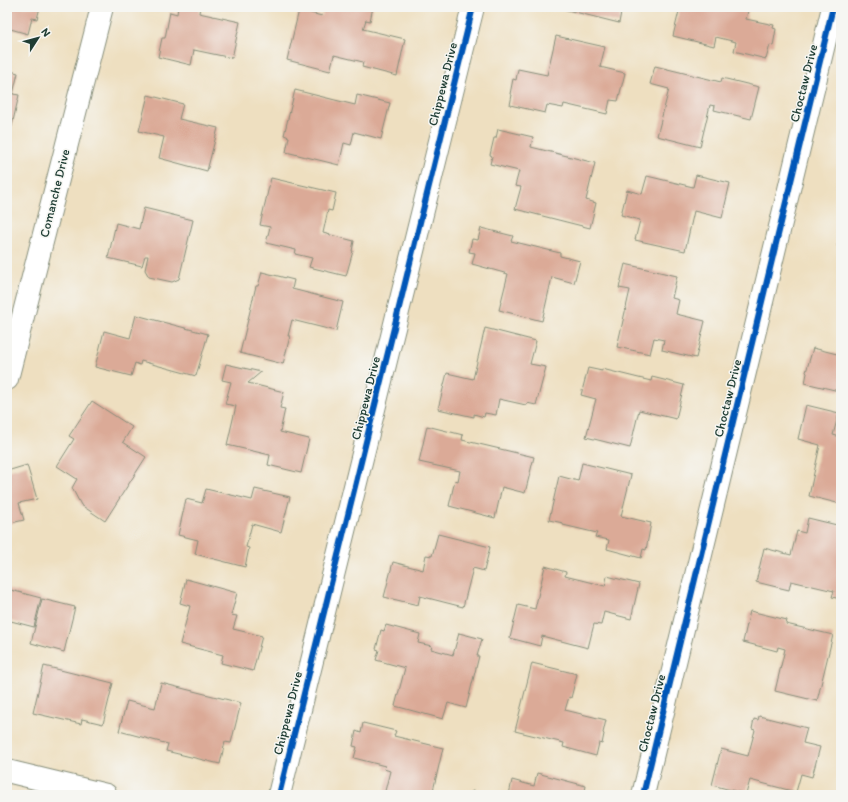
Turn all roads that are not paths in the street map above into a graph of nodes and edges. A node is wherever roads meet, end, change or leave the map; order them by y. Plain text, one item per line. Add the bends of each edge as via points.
1 (102, 7) edge
2 (473, 7) edge
3 (833, 7) edge
4 (7, 379) edge
5 (7, 771) edge
6 (106, 795) edge
7 (279, 795) edge
8 (643, 795) edge

1 - 4 street, Comanche Drive
2 - 7 street, Chippewa Drive
3 - 8 street, Choctaw Drive
5 - 6 street

